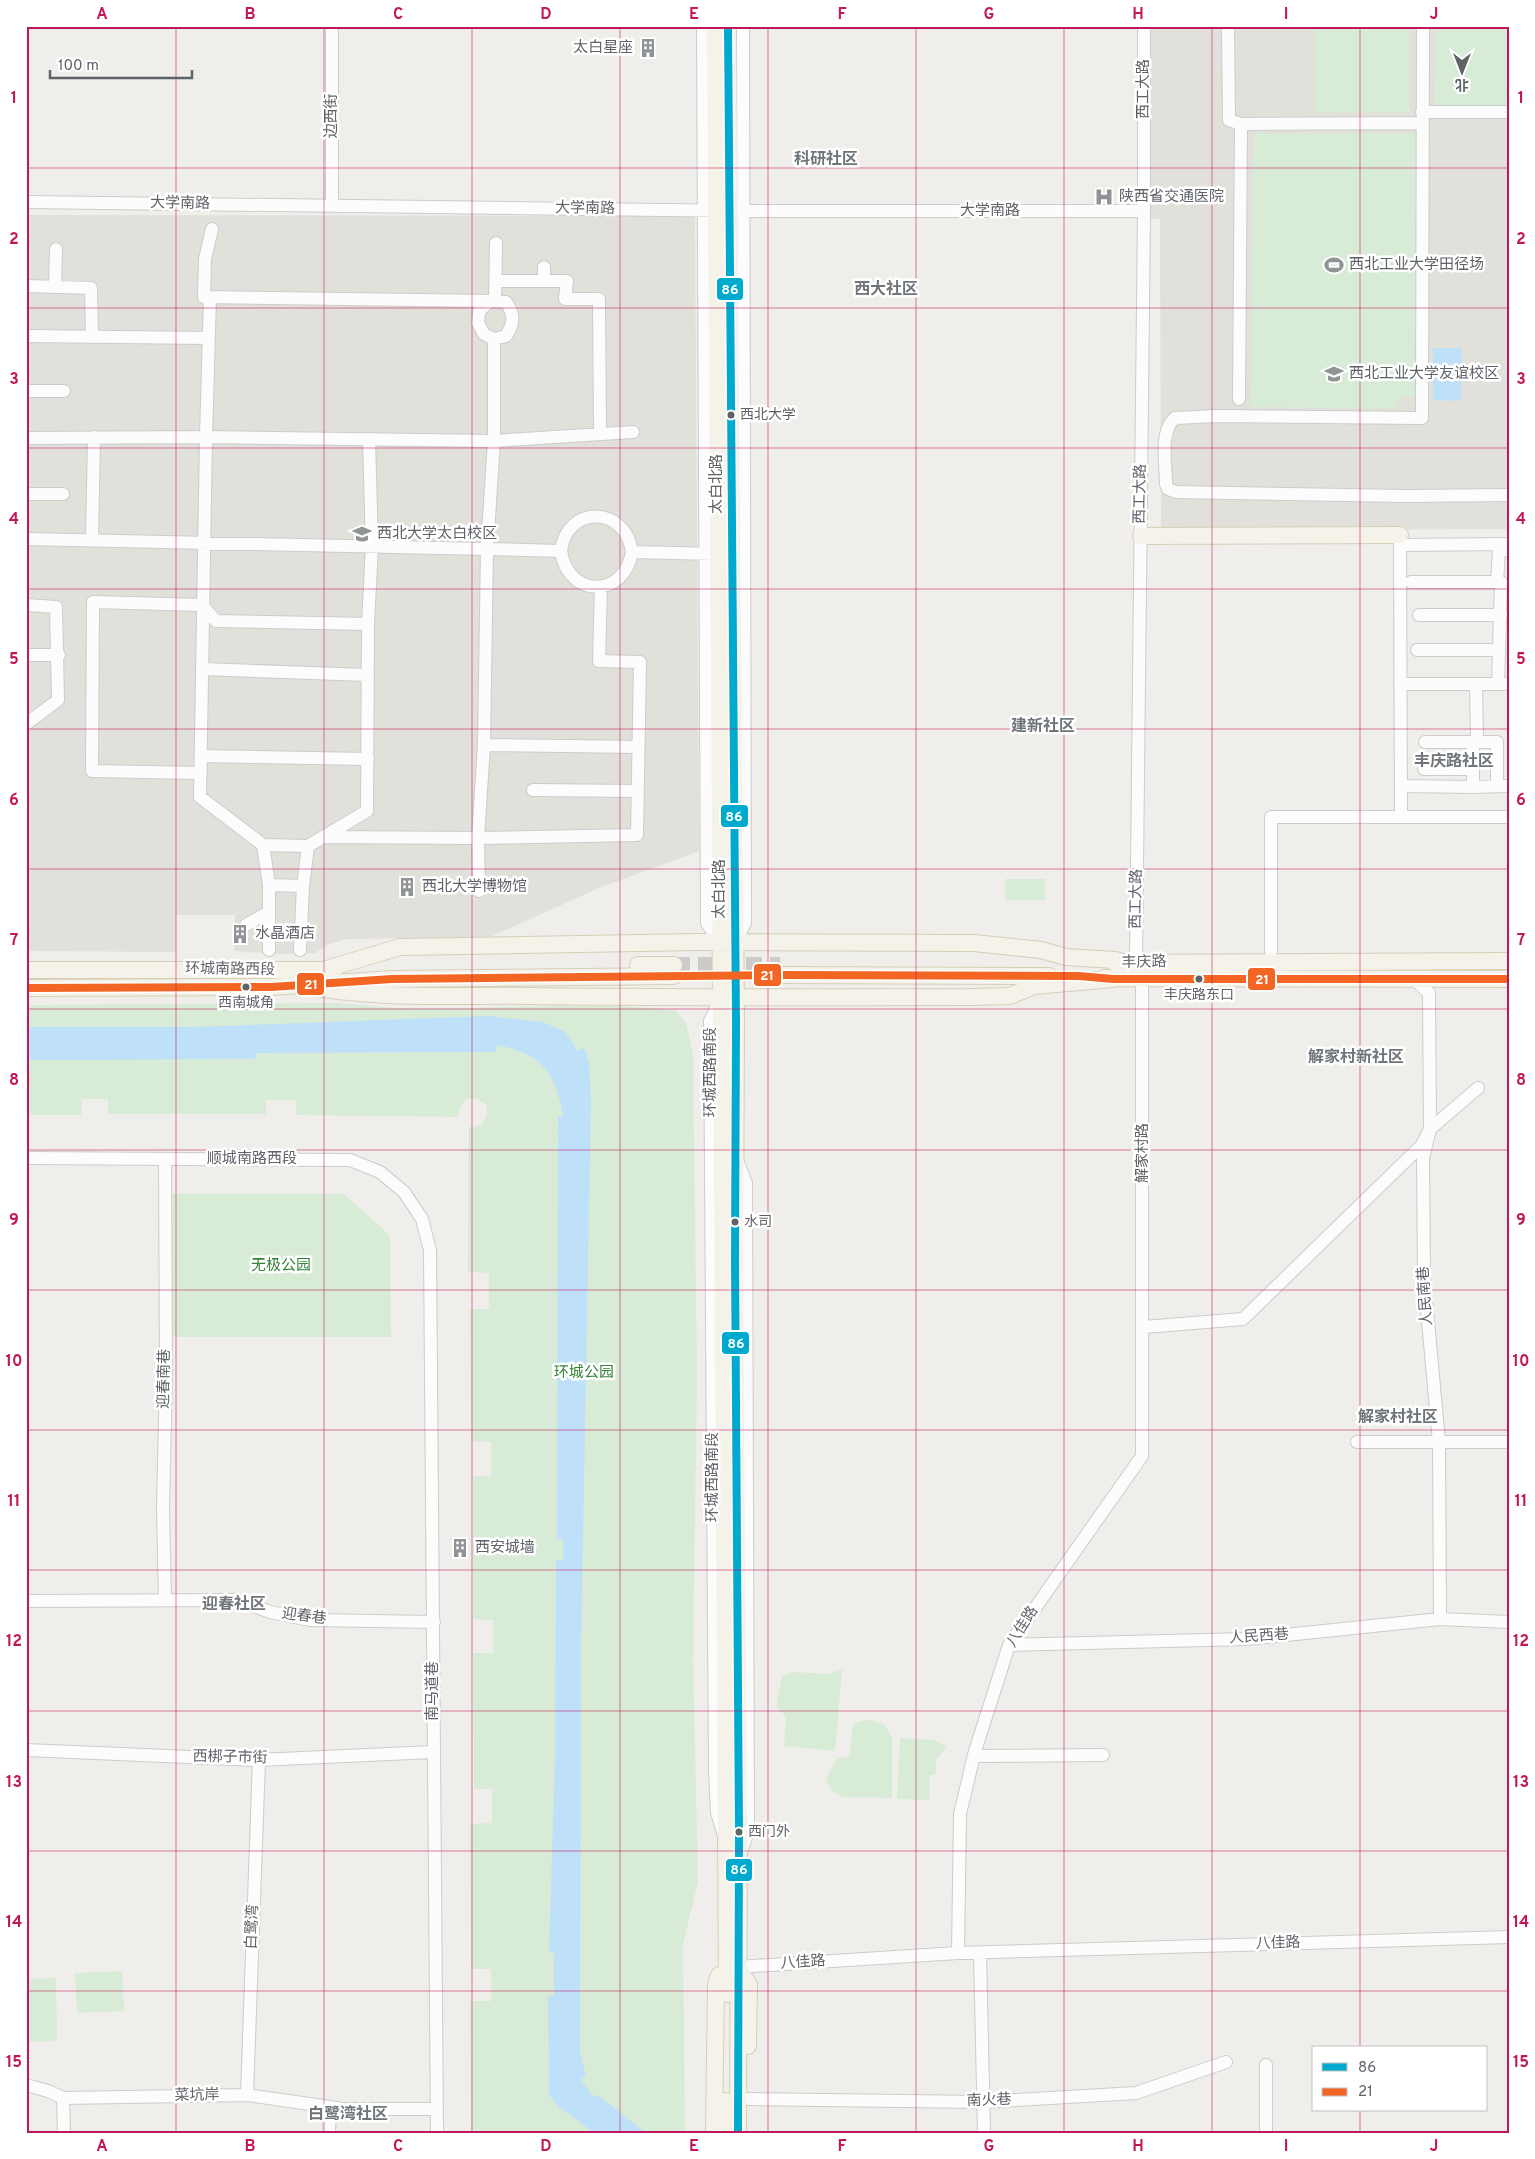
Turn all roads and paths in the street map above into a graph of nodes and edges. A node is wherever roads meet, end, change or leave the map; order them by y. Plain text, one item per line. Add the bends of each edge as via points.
1 (332, 26) edge
2 (703, 26) edge
3 (715, 26) edge
4 (728, 26) edge
5 (743, 26) edge
6 (1144, 26) edge
7 (1228, 26) edge
8 (1423, 26) edge
9 (1509, 112) edge
10 (1422, 118) junction
11 (1241, 124) junction
12 (26, 202) edge
13 (332, 206) junction
14 (723, 211) junction
15 (1144, 211) junction
16 (212, 229) dead end
17 (496, 243) dead end
18 (56, 249) dead end
19 (544, 267) dead end
20 (495, 281) junction
21 (544, 281) junction
22 (26, 286) edge
23 (56, 287) junction
24 (210, 298) junction
25 (492, 301) junction
26 (26, 336) edge
27 (92, 337) junction
28 (209, 338) junction
29 (494, 339) junction
30 (26, 391) edge
31 (64, 391) dead end
32 (1239, 399) dead end
33 (633, 432) dead end
34 (600, 434) junction
35 (94, 437) junction
36 (206, 437) junction
37 (26, 438) edge
38 (369, 439) junction
39 (494, 441) junction
40 (26, 494) edge
41 (63, 494) dead end
42 (1509, 495) edge
43 (1140, 536) junction
44 (26, 539) edge
45 (92, 540) junction
46 (1400, 540) junction
47 (203, 543) junction
48 (1509, 544) edge
49 (372, 546) junction
50 (487, 549) junction
51 (1509, 550) edge
52 (561, 551) junction
53 (632, 552) junction
54 (711, 554) junction
55 (1412, 582) dead end
56 (1502, 582) edge
57 (601, 587) junction
58 (202, 605) junction
59 (26, 606) edge
60 (1419, 615) dead end
61 (368, 624) junction
62 (1503, 624) edge
63 (1417, 650) dead end
64 (1500, 650) junction
65 (26, 655) edge
66 (59, 655) junction
67 (202, 669) junction
68 (368, 675) junction
69 (1400, 684) junction
70 (1476, 684) junction
71 (1504, 684) edge
72 (26, 724) edge
73 (1425, 742) dead end
74 (1475, 742) junction
75 (1503, 742) edge
76 (484, 745) junction
77 (638, 747) junction
78 (201, 756) junction
79 (368, 759) junction
80 (1424, 769) dead end
81 (1473, 769) junction
82 (1503, 769) edge
83 (201, 773) junction
84 (1401, 786) junction
85 (1473, 786) junction
86 (1503, 786) edge
87 (533, 790) dead end
88 (638, 792) junction
89 (1401, 816) junction
90 (1509, 817) edge
91 (323, 838) junction
92 (478, 838) junction
93 (263, 845) junction
94 (308, 846) junction
95 (269, 885) junction
96 (303, 886) junction
97 (479, 891) dead end
98 (269, 912) junction
99 (246, 925) dead end
100 (727, 942) junction
101 (269, 950) dead end
102 (300, 950) dead end
103 (1271, 951) dead end
104 (1509, 961) edge
105 (1131, 963) junction
106 (26, 970) edge
107 (323, 970) junction
108 (1142, 978) junction
109 (1113, 979) junction
110 (1414, 980) junction
111 (1509, 980) edge
112 (298, 985) junction
113 (26, 988) edge
114 (728, 997) junction
115 (1478, 1088) dead end
116 (1430, 1129) junction
117 (26, 1158) edge
118 (165, 1159) junction
119 (711, 1178) junction
120 (723, 1204) junction
121 (430, 1250) joint
122 (1144, 1327) junction
123 (1357, 1442) dead end
124 (1439, 1442) junction
125 (1509, 1442) edge
126 (166, 1600) junction
127 (26, 1601) edge
128 (1440, 1619) junction
129 (434, 1622) junction
130 (1509, 1622) edge
131 (1010, 1645) junction
132 (26, 1750) edge
133 (433, 1752) junction
134 (1103, 1755) dead end
135 (974, 1756) junction
136 (259, 1760) junction
137 (724, 1837) junction
138 (1509, 1937) edge
139 (727, 1949) junction
140 (958, 1953) junction
141 (980, 1953) junction
142 (738, 1967) junction
143 (1226, 2062) dead end
144 (1266, 2065) dead end
145 (26, 2086) edge
146 (247, 2095) junction
147 (64, 2098) junction
148 (748, 2099) junction
149 (983, 2102) junction
150 (330, 2107) junction
151 (437, 2109) junction
152 (64, 2133) edge
153 (330, 2133) edge
154 (437, 2133) edge
155 (714, 2133) edge
156 (726, 2133) edge
157 (738, 2133) edge
158 (749, 2133) edge
159 (984, 2133) edge
160 (1266, 2133) edge

1 - 13 street, 边西街
2 - 14 street
3 - 14 main road, 太白北路
4 - 14 main road, 太白北路
5 - 14 street
6 - 15 street, 西工大路
7 - 11 street via 1229,120
8 - 10 street
9 - 10 street
10 - 11 street
10 - 42 street via 1422,418 1175,418 1170,422 1165,440 1166,484 1168,489 1176,492
11 - 32 street
12 - 13 street, 大学南路
13 - 14 street, 大学南路
14 - 15 street, 大学南路
14 - 54 main road, 太白北路
14 - 100 main road, 太白北路
15 - 43 street, 西工大路
16 - 24 street via 205,259 204,297
17 - 20 street
18 - 23 street
19 - 21 street
20 - 21 street
20 - 25 street
21 - 34 street via 567,281 565,299 599,299
22 - 23 street
23 - 27 street via 91,288
24 - 25 street
24 - 28 street
25 - 29 street via 479,311 478,323 484,334
25 - 29 street via 506,302 513,312 513,325 506,336
26 - 27 street
27 - 28 street
28 - 36 street
29 - 39 street
30 - 31 street
33 - 34 street
34 - 39 street
35 - 36 street
35 - 37 street
35 - 45 street
36 - 38 street
36 - 47 street
38 - 39 street
38 - 49 street
39 - 50 street
40 - 41 street
43 - 46 main road
43 - 105 street, 西工大路
44 - 45 street
45 - 47 street
46 - 48 street
46 - 69 street
47 - 49 street
47 - 58 street
49 - 50 street
49 - 61 street
50 - 52 street
50 - 76 street
51 - 56 street via 1499,550
52 - 53 street via 565,535 573,525 598,516 624,528
52 - 57 street via 563,563 574,579 584,585
53 - 54 street
53 - 57 street via 627,570 618,580
54 - 100 main road, 太白北路
55 - 56 street
56 - 62 street
57 - 77 street via 599,661 640,662
58 - 61 street via 216,621
58 - 67 street
58 - 83 street via 93,602 92,772
59 - 66 street via 56,607
60 - 62 street
61 - 68 street
62 - 64 street
63 - 64 street
64 - 71 street
65 - 66 street
66 - 72 street via 58,700
67 - 68 street
67 - 78 street
68 - 79 street
69 - 70 street
69 - 84 street
70 - 71 street
70 - 74 street
73 - 74 street
74 - 75 street
74 - 81 street
75 - 82 street
76 - 77 street
76 - 92 street
77 - 88 street
78 - 79 street
78 - 83 street
79 - 91 street via 367,812
80 - 81 street
81 - 85 street
82 - 86 street
83 - 93 street via 200,796
84 - 85 street
84 - 89 street
85 - 86 street
87 - 88 street
88 - 92 street via 637,835
89 - 90 street
89 - 103 street via 1271,817
91 - 92 street
91 - 94 street
92 - 97 street
93 - 94 street
93 - 95 street
94 - 96 street
95 - 96 street
95 - 98 street
96 - 102 street
98 - 99 street
98 - 101 street
100 - 105 main road via 974,943
100 - 107 main road via 400,947
100 - 114 main road, 环城西路南段
104 - 105 main road, 丰庆路
105 - 109 main road, 丰庆路 via 780,970
106 - 107 main road, 环城南路西段
107 - 112 main road, 环城南路西段 via 674,971
108 - 109 main road, 丰庆路
108 - 110 main road, 丰庆路
108 - 122 street, 解家村路
109 - 114 main road via 1034,986 1010,996
110 - 111 main road, 丰庆路
110 - 116 street, 人民南巷 via 1429,993
112 - 113 main road, 环城南路西段
112 - 114 main road via 380,994
114 - 119 street, 环城西路南段 via 710,1021
114 - 120 main road, 环城西路南段
114 - 142 main road, 环城西路南段 via 735,1157
115 - 116 street
116 - 122 street via 1422,1145 1243,1319
116 - 124 street, 人民南巷 via 1423,1158 1424,1277
117 - 118 street, 顺城南路西段
118 - 121 street, 顺城南路西段 via 350,1160 380,1172 404,1192 422,1219
118 - 126 street, 迎春南巷 via 163,1509
119 - 120 street
119 - 137 street, 环城西路南段 via 715,1777 717,1814
120 - 137 main road, 环城西路南段
121 - 129 street, 南马道巷
122 - 131 street, 八佳路 via 1142,1456
123 - 124 street
124 - 125 street
124 - 128 street, 人民南巷
126 - 127 street, 迎春巷
126 - 129 street, 迎春巷 via 237,1600 270,1612 310,1620
128 - 130 street, 人民西巷
128 - 131 street, 人民西巷 via 1247,1639
129 - 133 street, 南马道巷
131 - 135 street, 八佳路
132 - 136 street, 西梆子市街
133 - 136 street, 西梆子市街
133 - 151 street, 南马道巷
134 - 135 street
135 - 140 street, 八佳路 via 960,1814
136 - 146 street, 白鹭湾
137 - 139 main road, 环城西路南段
138 - 141 street, 八佳路
139 - 155 main road via 716,1984
139 - 156 main road, 环城西路南段
140 - 141 street, 八佳路
140 - 142 street, 八佳路
141 - 149 street
142 - 148 main road via 749,1985
142 - 157 main road, 环城西路南段
143 - 149 street, 南火巷 via 1136,2094
144 - 160 street
145 - 147 street
146 - 147 street, 菜坑岸
146 - 150 street, 菜坑岸
147 - 152 street
148 - 149 street, 南火巷
148 - 158 main road
149 - 159 street
150 - 151 street, 菜坑岸
150 - 153 street
151 - 154 street, 南马道巷

